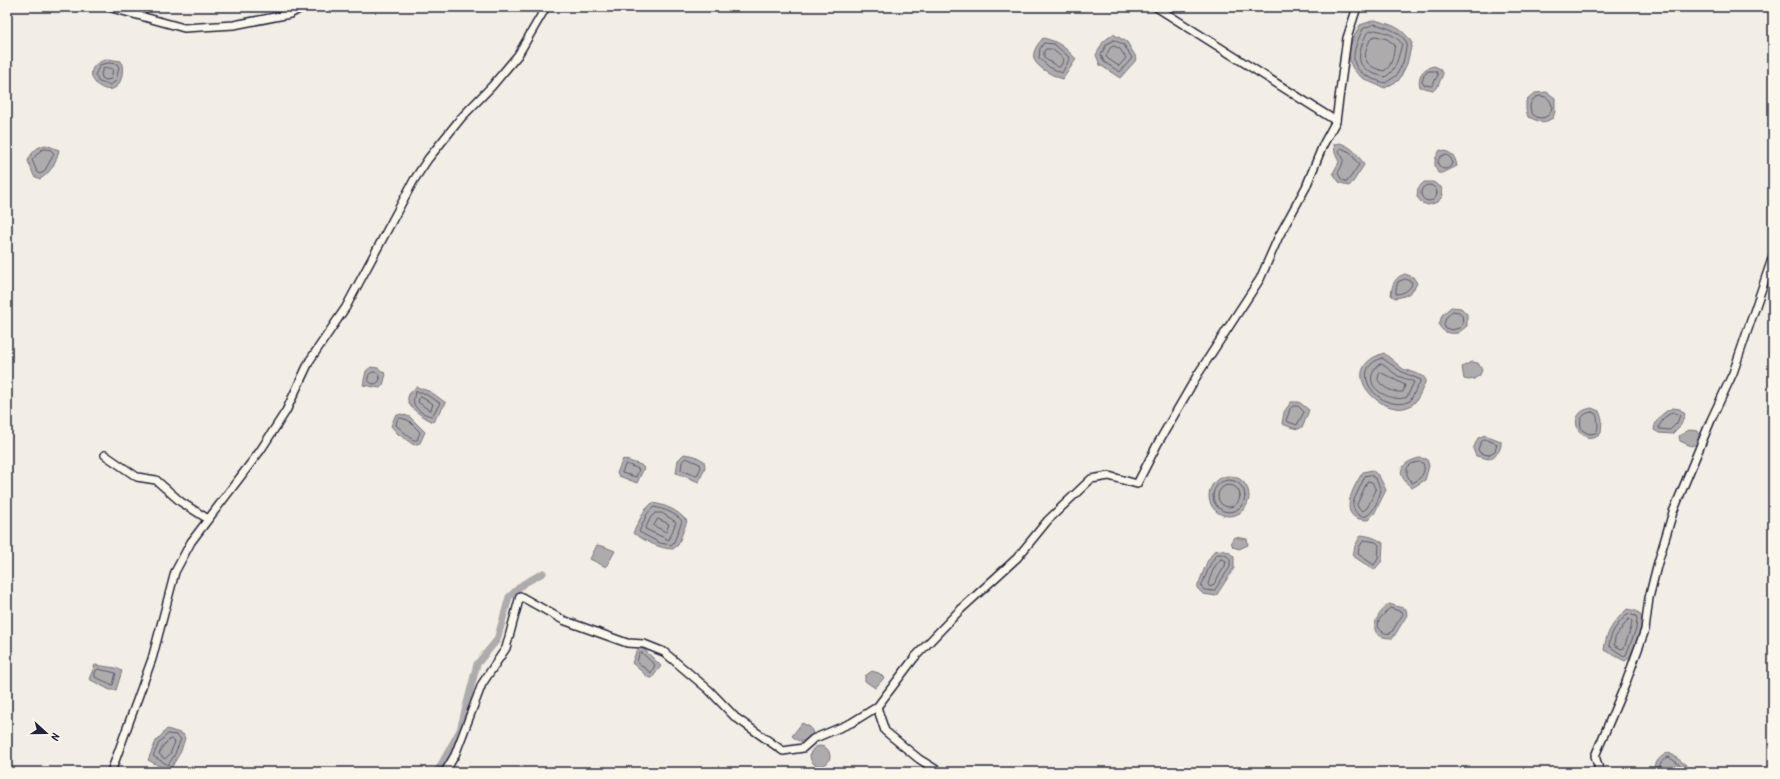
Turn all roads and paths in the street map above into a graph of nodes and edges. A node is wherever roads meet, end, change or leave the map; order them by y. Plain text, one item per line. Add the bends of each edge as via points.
1 (108, 7) edge
2 (303, 7) edge
3 (546, 7) edge
4 (1156, 7) edge
5 (1357, 7) edge
6 (1336, 121) junction
7 (1773, 256) edge
8 (105, 455) dead end
9 (208, 519) junction
10 (877, 707) junction
11 (111, 772) edge
12 (445, 772) edge
13 (940, 772) edge
14 (1600, 772) edge

1 - 2 street via 184,28 234,24 290,14
3 - 9 street via 518,55 461,118 414,180 346,307 310,360 286,411 260,451
4 - 6 street
5 - 6 street via 1347,38
6 - 10 street via 1260,279 1198,374 1137,484 1109,476 1091,479 1048,520 1016,558 959,611 921,651
7 - 14 street via 1733,373 1674,512 1649,598 1646,630 1595,756
8 - 9 street via 137,477 156,480 181,502
9 - 11 street via 191,542 175,572 152,659
10 - 12 street via 851,723 813,739 803,748 783,751 735,717 709,690 664,652 644,644 627,643 563,620 520,596 506,648 482,684
10 - 13 street via 885,731 919,759

